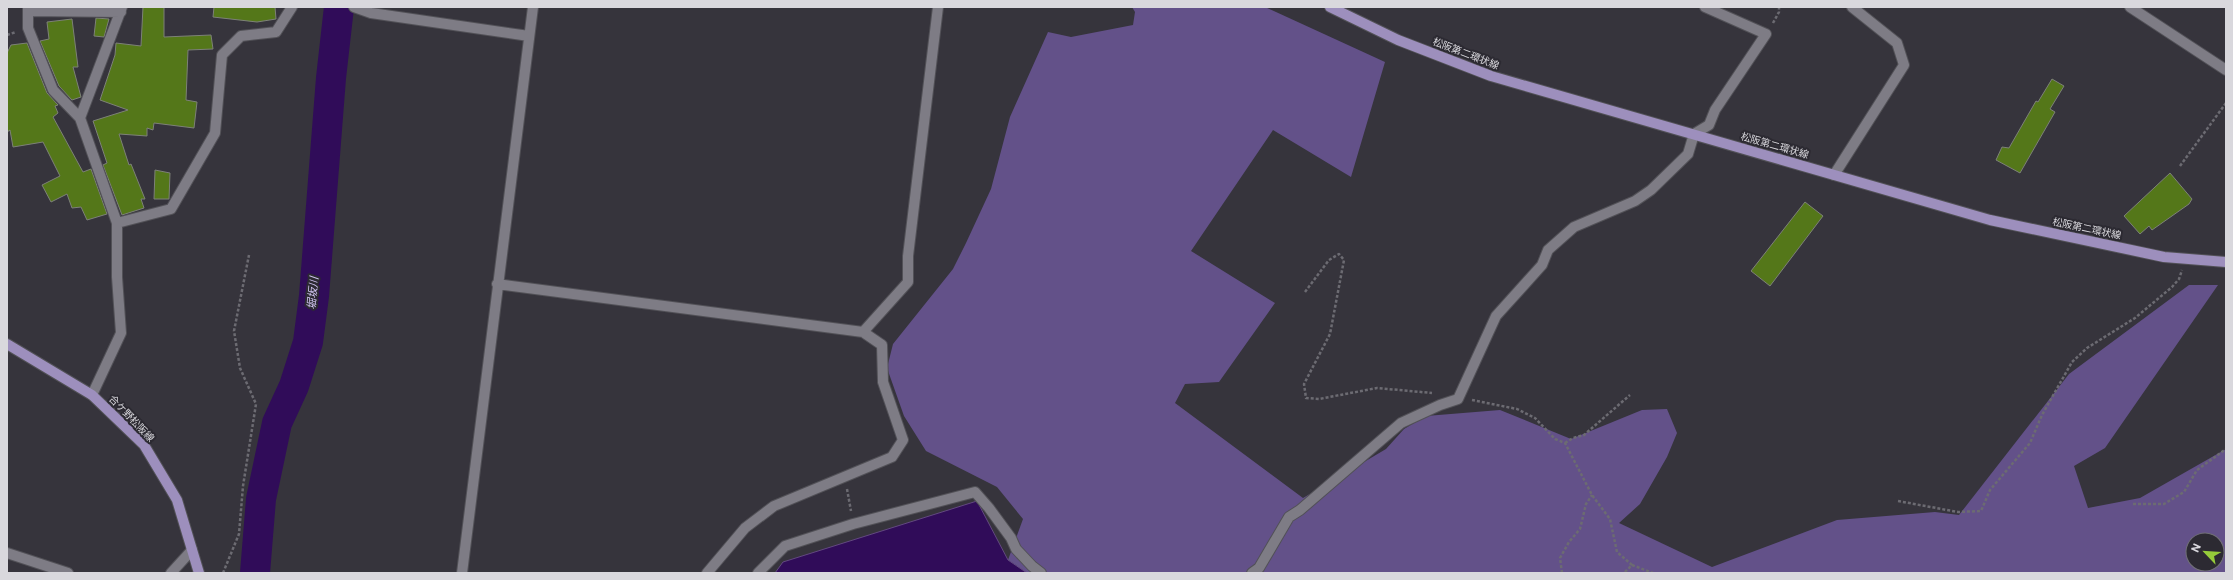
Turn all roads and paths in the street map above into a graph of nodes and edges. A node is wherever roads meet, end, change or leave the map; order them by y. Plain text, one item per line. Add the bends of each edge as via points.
1 (292, 7) edge
2 (354, 7) edge
3 (533, 7) edge
4 (938, 7) edge
5 (1330, 7) edge
6 (1705, 7) edge
7 (1778, 7) edge
8 (1852, 7) edge
9 (2130, 7) edge
10 (28, 9) edge
11 (122, 10) edge
12 (1766, 34) junction
13 (529, 36) junction
14 (2226, 70) edge
15 (2226, 103) edge
16 (80, 118) junction
17 (1694, 134) junction
18 (2180, 166) dead end
19 (1834, 175) junction
20 (117, 223) junction
21 (249, 255) dead end
22 (2187, 259) junction
23 (2226, 262) edge
24 (497, 284) junction
25 (863, 332) junction
26 (7, 344) edge
27 (92, 395) junction
28 (1630, 395) dead end
29 (1565, 443) dead end
30 (2226, 449) edge
31 (845, 476) junction
32 (1592, 495) dead end
33 (1898, 501) dead end
34 (2133, 504) dead end
35 (853, 524) junction
36 (192, 550) junction
37 (7, 553) edge
38 (1632, 565) dead end
39 (68, 573) edge
40 (171, 573) edge
41 (199, 573) edge
42 (223, 573) edge
43 (462, 573) edge
44 (707, 573) edge
45 (758, 573) edge
46 (1042, 573) edge
47 (1252, 573) edge
48 (1562, 573) edge
49 (1653, 573) edge

1 - 20 street via 276,32 241,36 222,55 215,133 171,209
2 - 13 street via 371,13
3 - 13 street
4 - 25 street via 908,256 908,282
5 - 17 main road, 松阪第二環状線 via 1398,40 1491,76
6 - 12 street
7 - 12 path via 1779,12
8 - 19 street via 1898,43 1904,65
9 - 14 street
10 - 11 street
10 - 16 street via 28,28 53,90
11 - 16 street
12 - 17 street via 1715,110 1709,125
13 - 24 street
15 - 18 path
16 - 20 street
17 - 19 main road, 松阪第二環状線
17 - 47 street via 1688,154 1651,190 1635,201 1574,227 1548,250 1542,265 1496,316 1458,399 1401,423 1360,460 1315,495 1289,517 1260,568
19 - 22 main road, 松阪第二環状線 via 1990,220 2164,257
20 - 27 street via 121,333
21 - 42 path via 234,331 240,368 256,404 243,486 239,534
22 - 23 main road, 松阪第二環状線
22 - 33 path via 2179,279 2172,287 2135,318 2088,348 2072,362 2042,415 2030,443 1990,490 1981,511 1958,512
24 - 25 street
24 - 43 street
25 - 31 street via 882,345 883,382 903,440 892,457
26 - 27 main road, 合ケ野松阪線
27 - 36 main road, 合ケ野松阪線 via 144,445 177,500
28 - 29 path via 1584,434
30 - 34 path via 2197,470 2184,492 2171,500 2164,504
31 - 35 path
31 - 44 street via 774,506 745,528
32 - 48 path via 1586,504 1580,529 1560,558
35 - 45 street via 785,546
35 - 46 street via 975,492 1011,538 1016,549
36 - 40 street
36 - 41 main road, 合ケ野松阪線
37 - 39 street
38 - 49 path

